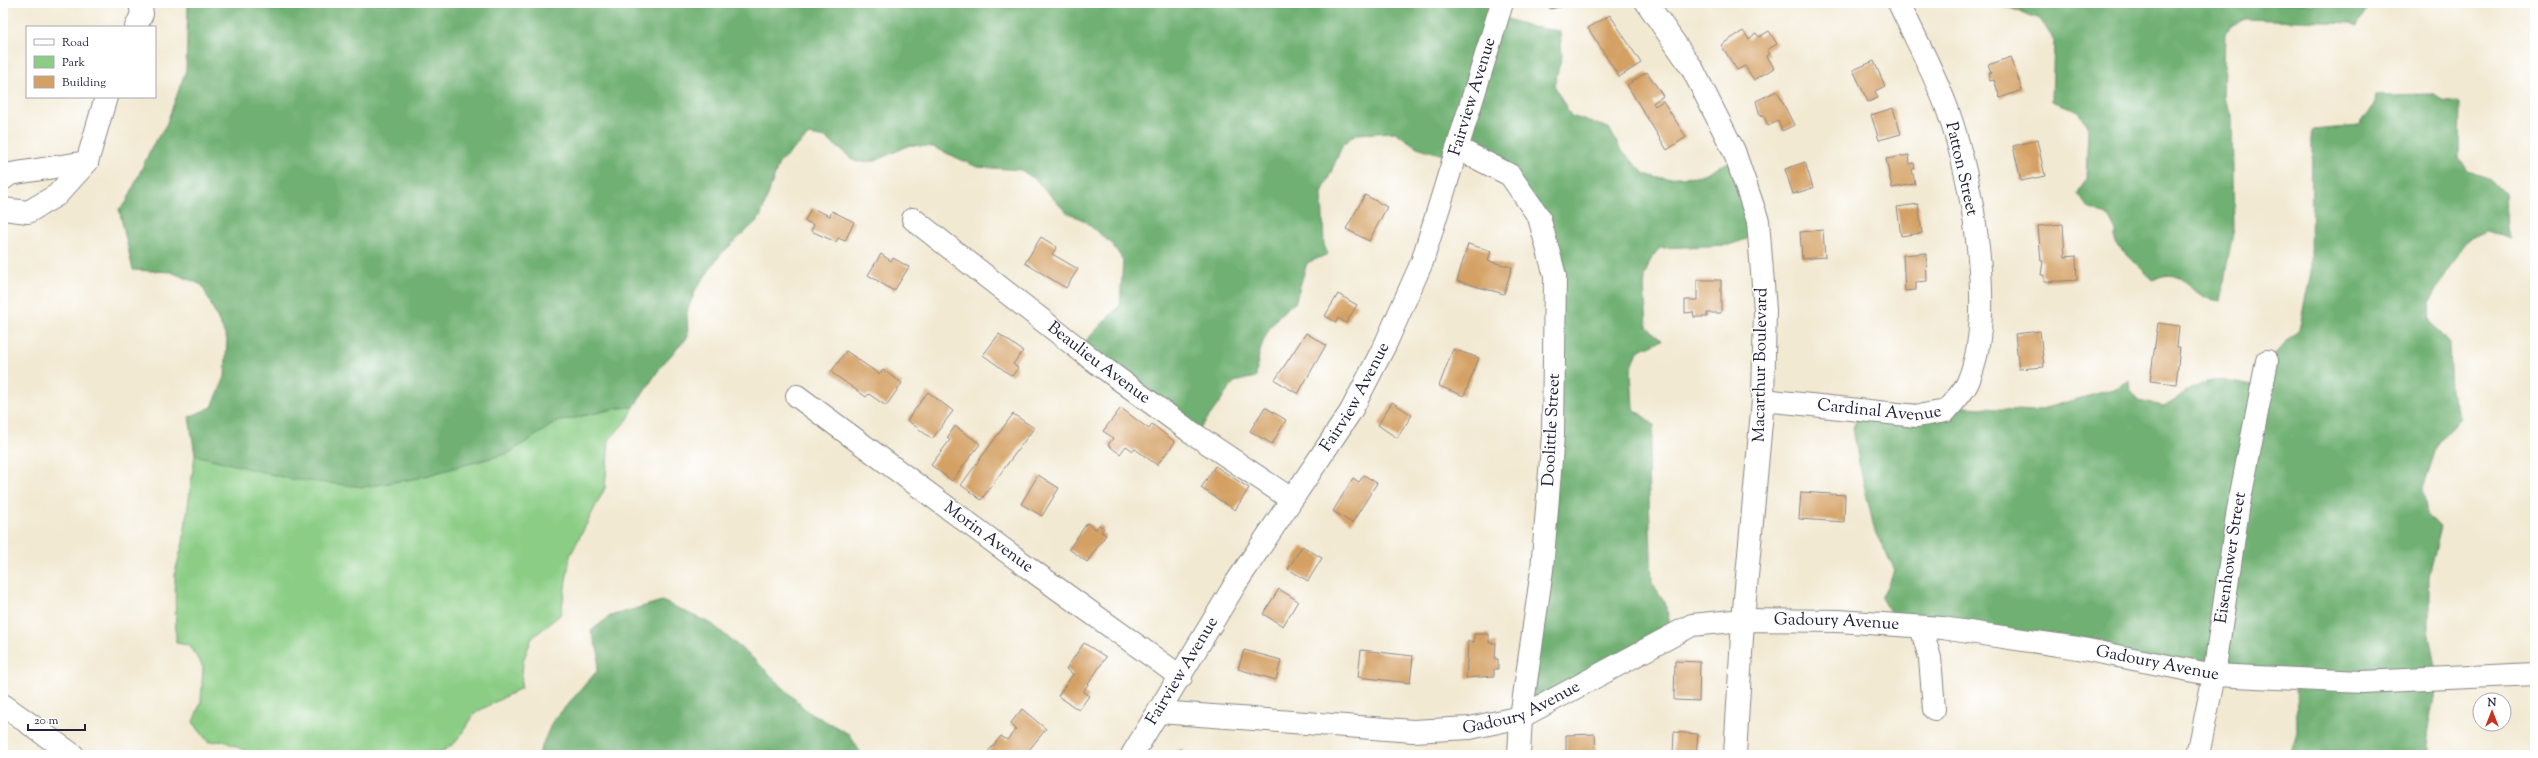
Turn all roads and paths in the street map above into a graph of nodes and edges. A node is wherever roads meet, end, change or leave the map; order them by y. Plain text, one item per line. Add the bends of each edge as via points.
1 (140, 3) edge
2 (1502, 3) edge
3 (1647, 3) edge
4 (1899, 3) edge
5 (136, 26) edge
6 (106, 98) edge
7 (1457, 148) junction
8 (87, 162) junction
9 (3, 179) edge
10 (3, 209) edge
11 (913, 219) dead end
12 (1977, 345) joint
13 (2267, 361) dead end
14 (797, 396) dead end
15 (1763, 400) junction
16 (1290, 499) junction
17 (1744, 620) junction
18 (1921, 627) junction
19 (2535, 674) edge
20 (2214, 675) junction
21 (1181, 676) junction
22 (3, 705) edge
23 (1934, 709) dead end
24 (1159, 712) junction
25 (1521, 717) junction
26 (73, 755) edge
27 (1132, 755) edge
28 (1519, 755) edge
29 (1735, 755) edge
30 (2198, 755) edge

1 - 5 street via 142,14
2 - 7 street, Fairview Avenue
3 - 15 street, Macarthur Boulevard via 1692,68 1734,151 1758,221 1765,310
4 - 12 street, Patton Street via 1948,110 1970,192 1981,273
6 - 8 street
7 - 16 street, Fairview Avenue via 1422,262 1386,342 1351,411
7 - 25 street, Doolittle Street via 1510,175 1539,217 1555,276 1554,435 1542,570
8 - 9 street via 10,174
8 - 10 street via 57,195 28,212
11 - 16 street, Beaulieu Avenue via 1188,430
12 - 15 street, Cardinal Avenue via 1968,383 1946,411 1917,416
13 - 20 street, Eisenhower Street via 2238,509
14 - 21 street, Morin Avenue via 1031,570
15 - 17 street, Macarthur Boulevard
16 - 21 street, Fairview Avenue
17 - 18 street, Gadoury Avenue via 1838,621
17 - 25 street, Gadoury Avenue via 1692,625
17 - 29 street, Macarthur Boulevard
18 - 20 street, Gadoury Avenue via 2078,648
18 - 23 street via 1930,658
19 - 20 street, Gadoury Avenue via 2362,682
20 - 30 street, Eisenhower Street
21 - 24 street, Fairview Avenue
22 - 26 street
24 - 25 street, Gadoury Avenue via 1413,731 1470,728
24 - 27 street, Fairview Avenue
25 - 28 street, Doolittle Street

